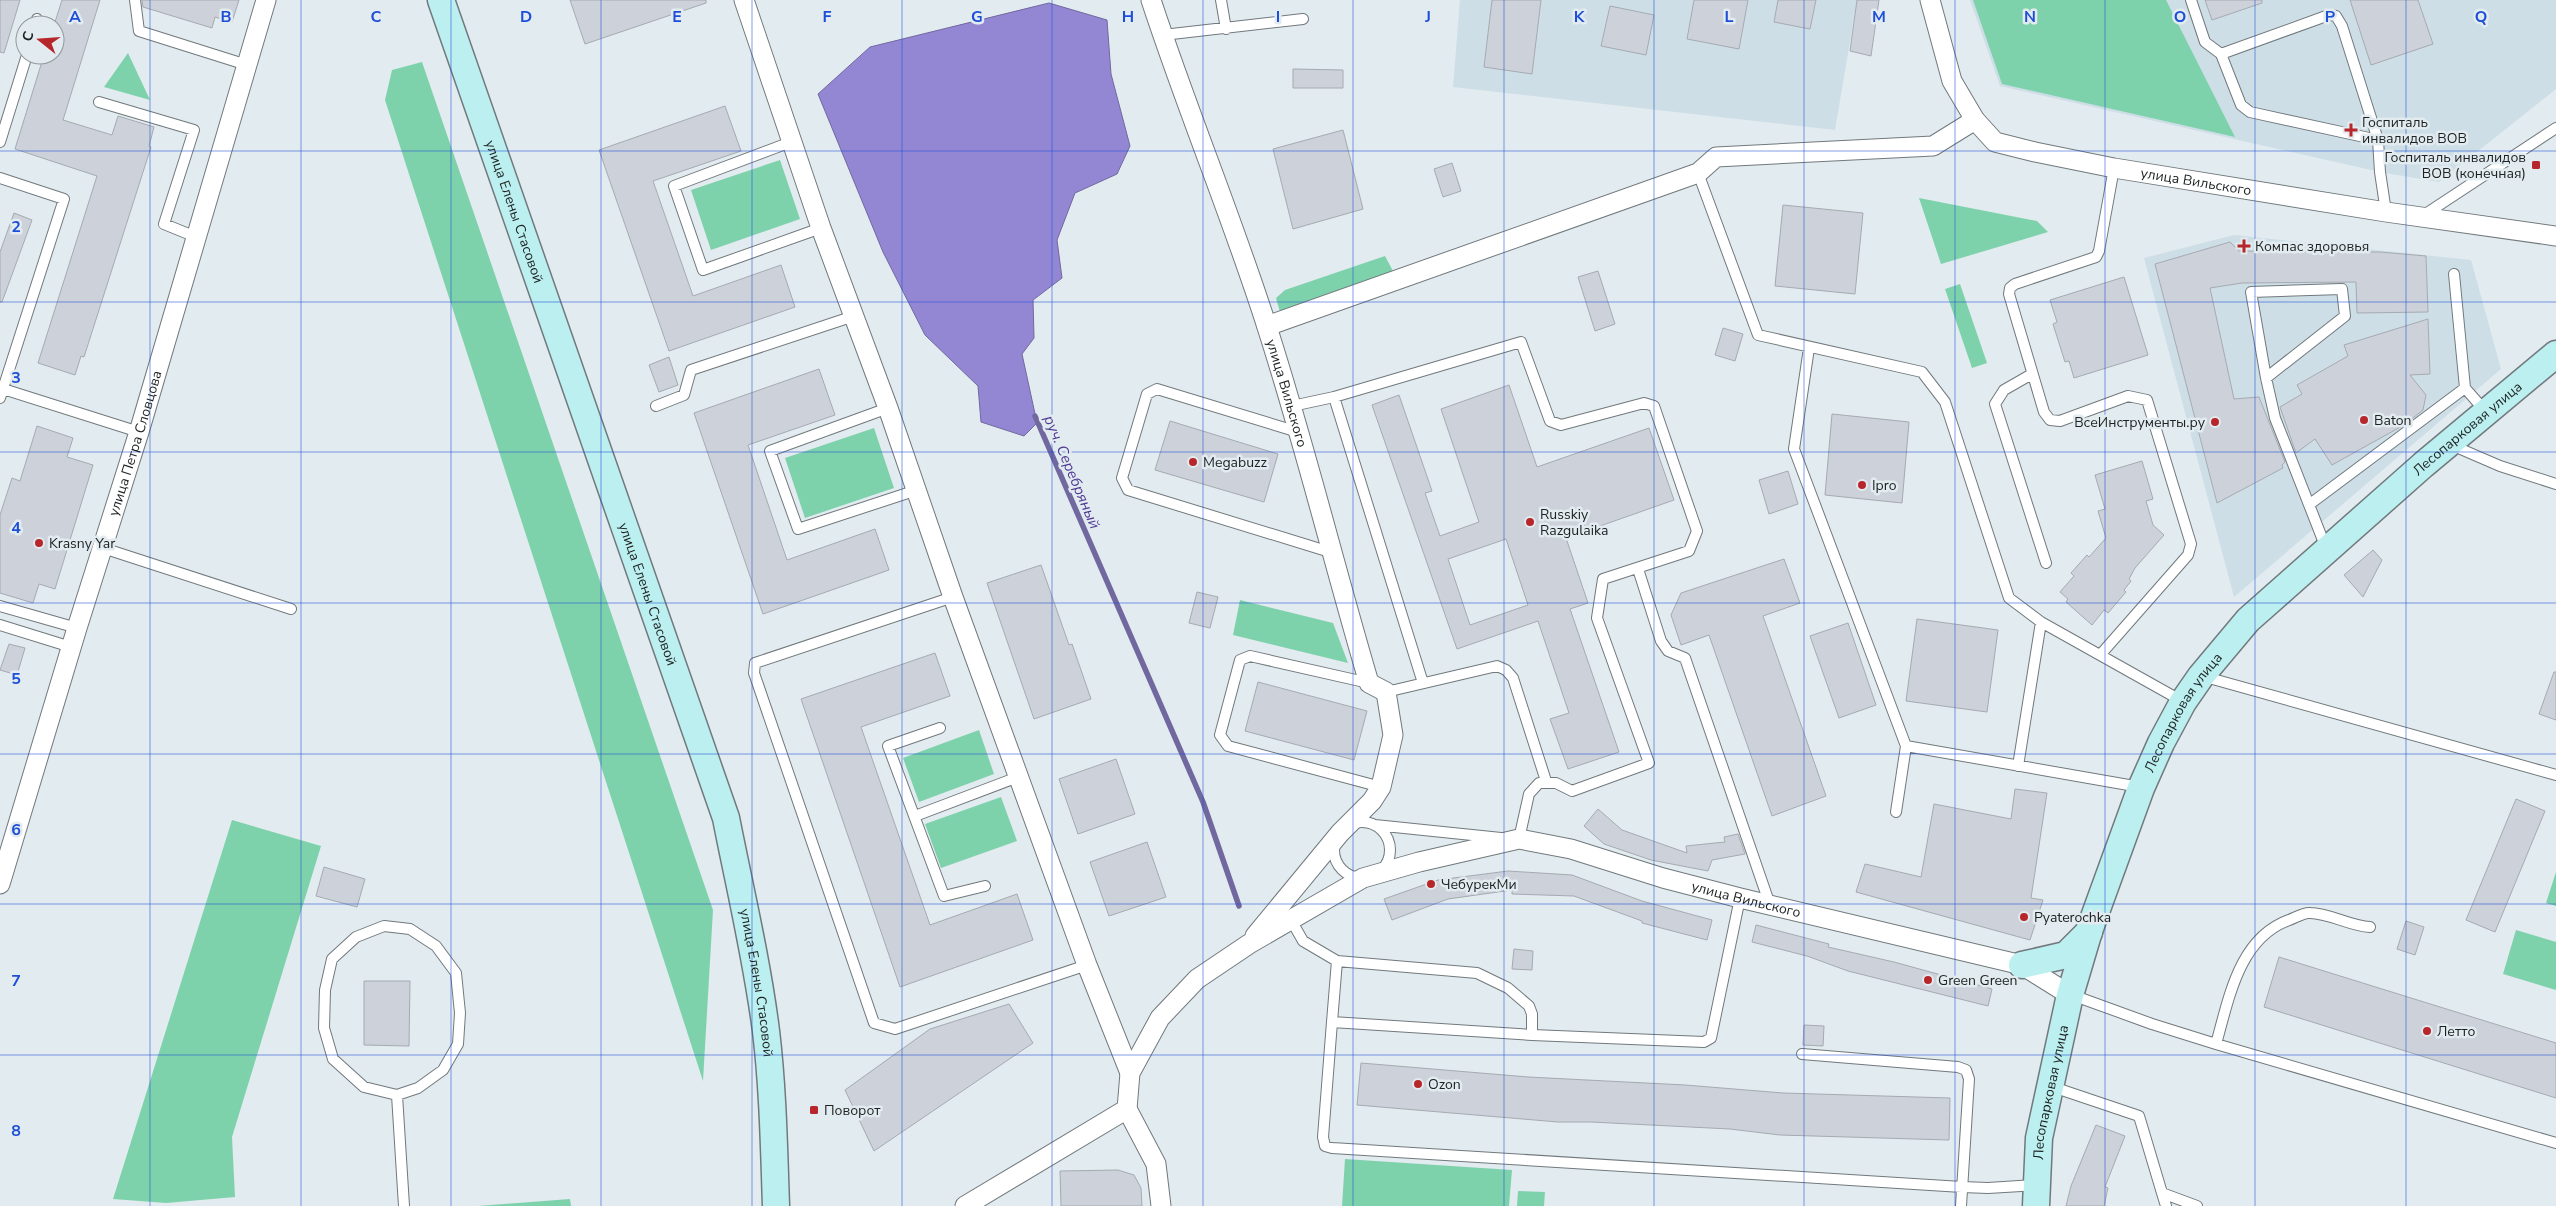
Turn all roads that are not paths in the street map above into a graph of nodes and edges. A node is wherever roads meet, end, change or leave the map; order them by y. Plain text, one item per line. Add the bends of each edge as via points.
1 (135, 0) edge
2 (266, 0) edge
3 (441, 0) edge
4 (744, 0) edge
5 (1151, 0) edge
6 (1221, 0) edge
7 (1930, 0) edge
8 (2191, 0) edge
9 (1303, 19) dead end
10 (1226, 28) junction
11 (1162, 35) junction
12 (2221, 54) junction
13 (23, 65) edge
14 (247, 65) junction
15 (99, 102) dead end
16 (1975, 120) junction
17 (2556, 128) edge
18 (2378, 140) junction
19 (0, 142) edge
20 (791, 142) junction
21 (2114, 168) junction
22 (1698, 173) junction
23 (0, 178) edge
24 (2386, 212) junction
25 (2420, 217) junction
26 (820, 228) junction
27 (2556, 236) edge
28 (196, 237) junction
29 (2454, 274) dead end
30 (854, 316) junction
31 (1267, 326) junction
32 (1808, 348) junction
33 (2556, 354) edge
34 (2032, 374) junction
35 (2266, 378) junction
36 (2465, 388) junction
37 (1, 391) edge
38 (1334, 397) junction
39 (656, 406) dead end
40 (1292, 406) junction
41 (888, 408) junction
42 (2486, 412) junction
43 (140, 432) junction
44 (1298, 432) junction
45 (2448, 444) junction
46 (2556, 484) edge
47 (917, 490) junction
48 (2310, 504) junction
49 (103, 548) junction
50 (2327, 548) junction
51 (1330, 552) junction
52 (2046, 563) dead end
53 (1638, 569) junction
54 (953, 597) junction
55 (0, 606) edge
56 (291, 609) dead end
57 (2041, 622) junction
58 (0, 625) edge
59 (77, 628) junction
60 (71, 647) junction
61 (2101, 654) junction
62 (2201, 676) junction
63 (1369, 683) junction
64 (1423, 683) junction
65 (1386, 692) junction
66 (2183, 702) junction
67 (940, 728) dead end
68 (1906, 746) junction
69 (2018, 766) junction
70 (2556, 775) edge
71 (1018, 777) junction
72 (1546, 781) junction
73 (1381, 786) junction
74 (2141, 788) junction
75 (1896, 812) dead end
76 (914, 816) junction
77 (1375, 825) junction
78 (1340, 833) junction
79 (1518, 840) junction
80 (1370, 877) junction
81 (0, 884) edge
82 (985, 886) dead end
83 (1740, 898) junction
84 (1770, 905) junction
85 (1291, 920) junction
86 (2370, 927) dead end
87 (2089, 931) junction
88 (1249, 944) junction
89 (1336, 961) junction
90 (1087, 965) junction
91 (2022, 965) junction
92 (2070, 995) junction
93 (1332, 1022) junction
94 (1532, 1035) junction
95 (2216, 1044) junction
96 (1802, 1054) dead end
97 (1130, 1073) junction
98 (2049, 1086) junction
99 (397, 1095) junction
100 (1127, 1109) junction
101 (2556, 1143) edge
102 (1962, 1187) junction
103 (2162, 1193) junction
104 (2036, 1196) edge
105 (404, 1206) edge
106 (776, 1206) edge
107 (964, 1206) edge
108 (1161, 1206) edge
109 (1961, 1206) edge
110 (2166, 1206) edge
111 (2197, 1206) edge

1 - 14 lane via 139,31
2 - 14 street, улица Петра Словцова
3 - 106 main road, улица Елены Стасовой via 726,818 766,1031
4 - 20 street
5 - 11 street, улица Вильского
6 - 10 lane
7 - 16 street, улица Вильского via 1952,81
8 - 12 lane via 2205,42
9 - 10 lane
10 - 11 lane
11 - 31 street, улица Вильского
12 - 18 lane via 2241,105 2250,112
12 - 18 lane via 2329,15 2336,16
13 - 19 lane
14 - 28 street, улица Петра Словцова
15 - 28 lane via 194,130 164,224
16 - 21 street, улица Вильского via 1995,142
16 - 22 street via 1933,146 1716,157
17 - 25 lane
18 - 24 lane
20 - 26 street
20 - 26 lane via 674,186 703,270
21 - 24 street, улица Вильского
21 - 34 lane via 2096,257 2010,288
22 - 31 street
22 - 32 lane via 1758,335
23 - 37 lane via 64,199
24 - 25 street, улица Вильского
25 - 27 street, улица Вильского
26 - 30 street
28 - 43 street, улица Петра Словцова
29 - 36 lane
30 - 39 lane via 691,370 684,395
30 - 41 street
31 - 40 street, улица Вильского
32 - 57 lane via 1922,372 1945,402 2009,598
32 - 68 lane via 1794,449
33 - 42 main road, Лесопарковая улица
34 - 52 lane via 2004,390 1995,404
34 - 61 lane via 2044,412 2050,420 2060,421 2128,396 2147,400 2191,544 2188,555
35 - 35 lane via 2251,292 2342,289 2345,316
35 - 48 lane via 2275,418
36 - 42 lane
36 - 48 lane
37 - 43 lane
38 - 40 lane
38 - 53 lane via 1520,342 1550,422 1562,425 1644,403 1654,406 1697,531 1689,551
38 - 64 lane
40 - 44 street, улица Вильского
41 - 47 street
41 - 47 lane via 770,451 798,529
42 - 45 main road, Лесопарковая улица
43 - 49 street, улица Петра Словцова
44 - 51 street, улица Вильского
44 - 51 lane via 1157,389 1147,394 1122,478 1128,490
45 - 46 lane via 2500,466
45 - 50 main road, Лесопарковая улица
47 - 54 street
48 - 50 lane
49 - 56 lane
49 - 59 street, улица Петра Словцова
50 - 62 main road, Лесопарковая улица via 2248,620
51 - 63 street, улица Вильского
53 - 72 lane via 1602,579 1598,618 1649,763 1572,791
53 - 84 lane via 1661,641 1668,651 1685,658
54 - 71 street
54 - 90 lane via 755,663 754,673 874,1023 895,1029
55 - 59 lane
57 - 61 lane
57 - 69 lane
58 - 60 lane
59 - 60 street, улица Петра Словцова
60 - 81 street, улица Петра Словцова
61 - 66 lane
62 - 66 main road, Лесопарковая улица
62 - 70 lane
63 - 65 street
63 - 73 lane via 1250,656 1240,660 1220,736 1228,746
64 - 65 lane
64 - 72 lane via 1497,666 1506,670 1513,678
65 - 73 street via 1393,735
66 - 74 main road, Лесопарковая улица via 2160,743
67 - 76 lane via 888,746
68 - 69 lane
68 - 75 lane
69 - 74 lane
71 - 76 lane
71 - 90 street
72 - 79 lane via 1539,783 1529,794
73 - 78 street via 1372,801
74 - 87 main road, Лесопарковая улица
76 - 82 lane via 944,896
77 - 78 lane via 1356,823
77 - 79 lane
77 - 80 lane via 1387,837 1390,853 1384,869
78 - 80 lane via 1334,847 1337,863 1348,874
78 - 88 street
79 - 80 street, улица Вильского via 1418,862
79 - 83 street, улица Вильского via 1571,849
80 - 85 street, улица Вильского
83 - 84 street, улица Вильского
83 - 94 lane via 1711,1038 1704,1042
84 - 91 street, улица Вильского
85 - 88 street, улица Вильского
85 - 89 lane via 1303,941
86 - 95 lane via 2310,912 2272,926 2246,956 2238,971
87 - 91 main road via 2066,955
87 - 92 main road, Лесопарковая улица
88 - 97 street via 1197,979 1160,1018
89 - 93 lane
89 - 94 lane via 1477,974 1508,988 1529,1006
90 - 97 street
91 - 92 street, улица Вильского
92 - 95 lane
92 - 98 main road, Лесопарковая улица
93 - 94 lane
93 - 102 lane via 1322,1137 1325,1146 1332,1148
95 - 101 lane
96 - 102 lane via 1966,1070 1969,1079
97 - 100 street
98 - 103 lane via 2139,1116
98 - 104 main road, Лесопарковая улица via 2039,1138
99 - 99 lane via 364,1087 333,1059 324,1028 325,990 332,958 356,936 384,926 410,929 436,946 456,973 460,1013 458,1044 443,1070 418,1088
99 - 105 lane
100 - 107 street
100 - 108 street via 1156,1164
102 - 104 lane
102 - 109 lane
103 - 110 lane
103 - 111 lane

